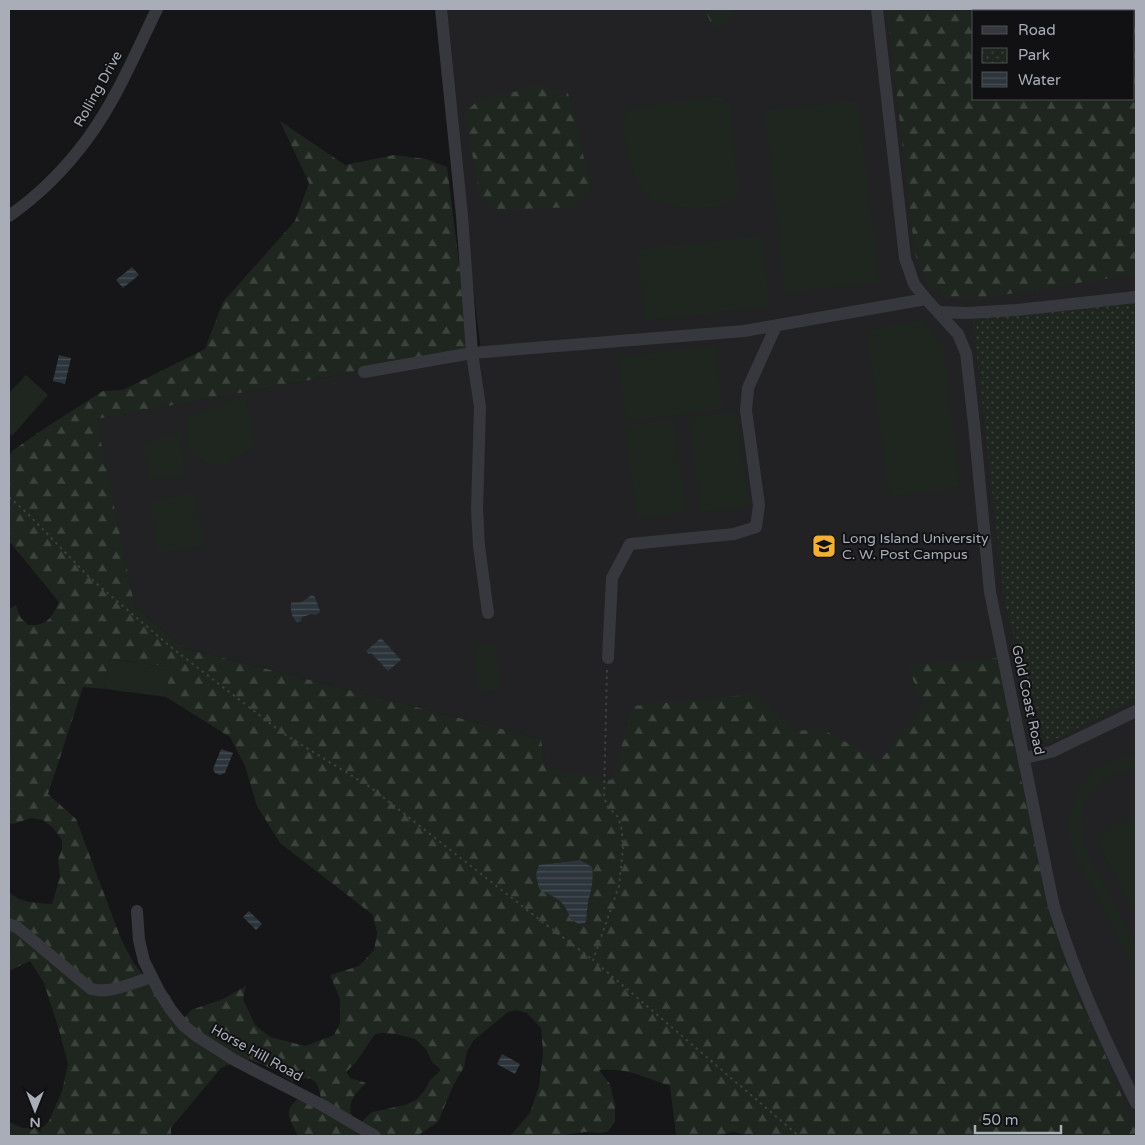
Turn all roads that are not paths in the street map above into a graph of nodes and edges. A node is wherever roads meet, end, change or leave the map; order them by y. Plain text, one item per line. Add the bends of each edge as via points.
1 (156, 9) edge
2 (441, 9) edge
3 (877, 9) edge
4 (9, 216) edge
5 (1136, 297) edge
6 (926, 299) junction
7 (939, 312) junction
8 (776, 326) junction
9 (472, 353) junction
10 (364, 372) dead end
11 (488, 612) dead end
12 (608, 658) road end
13 (1136, 711) edge
14 (1025, 758) junction
15 (137, 911) dead end
16 (9, 924) edge
17 (152, 976) junction
18 (1136, 1103) edge
19 (375, 1136) edge

1 - 4 street, Rolling Drive via 112,100 88,138 61,171
2 - 9 street
3 - 6 street, Gold Coast Road via 905,258 914,284
5 - 7 street via 967,314
6 - 7 street, Gold Coast Road
6 - 8 street
7 - 14 street, Gold Coast Road via 958,334 966,353 990,592
8 - 9 street via 744,332
8 - 12 street via 748,388 746,410 759,505 756,527 734,534 630,544 612,578
9 - 10 street
9 - 11 street via 480,407 479,546
13 - 14 street via 1051,752
14 - 18 street, Gold Coast Road via 1055,909 1084,993
15 - 17 street, Horse Hill Road via 138,940
16 - 17 street via 91,989 108,990
17 - 19 street, Horse Hill Road via 171,1010 198,1037

